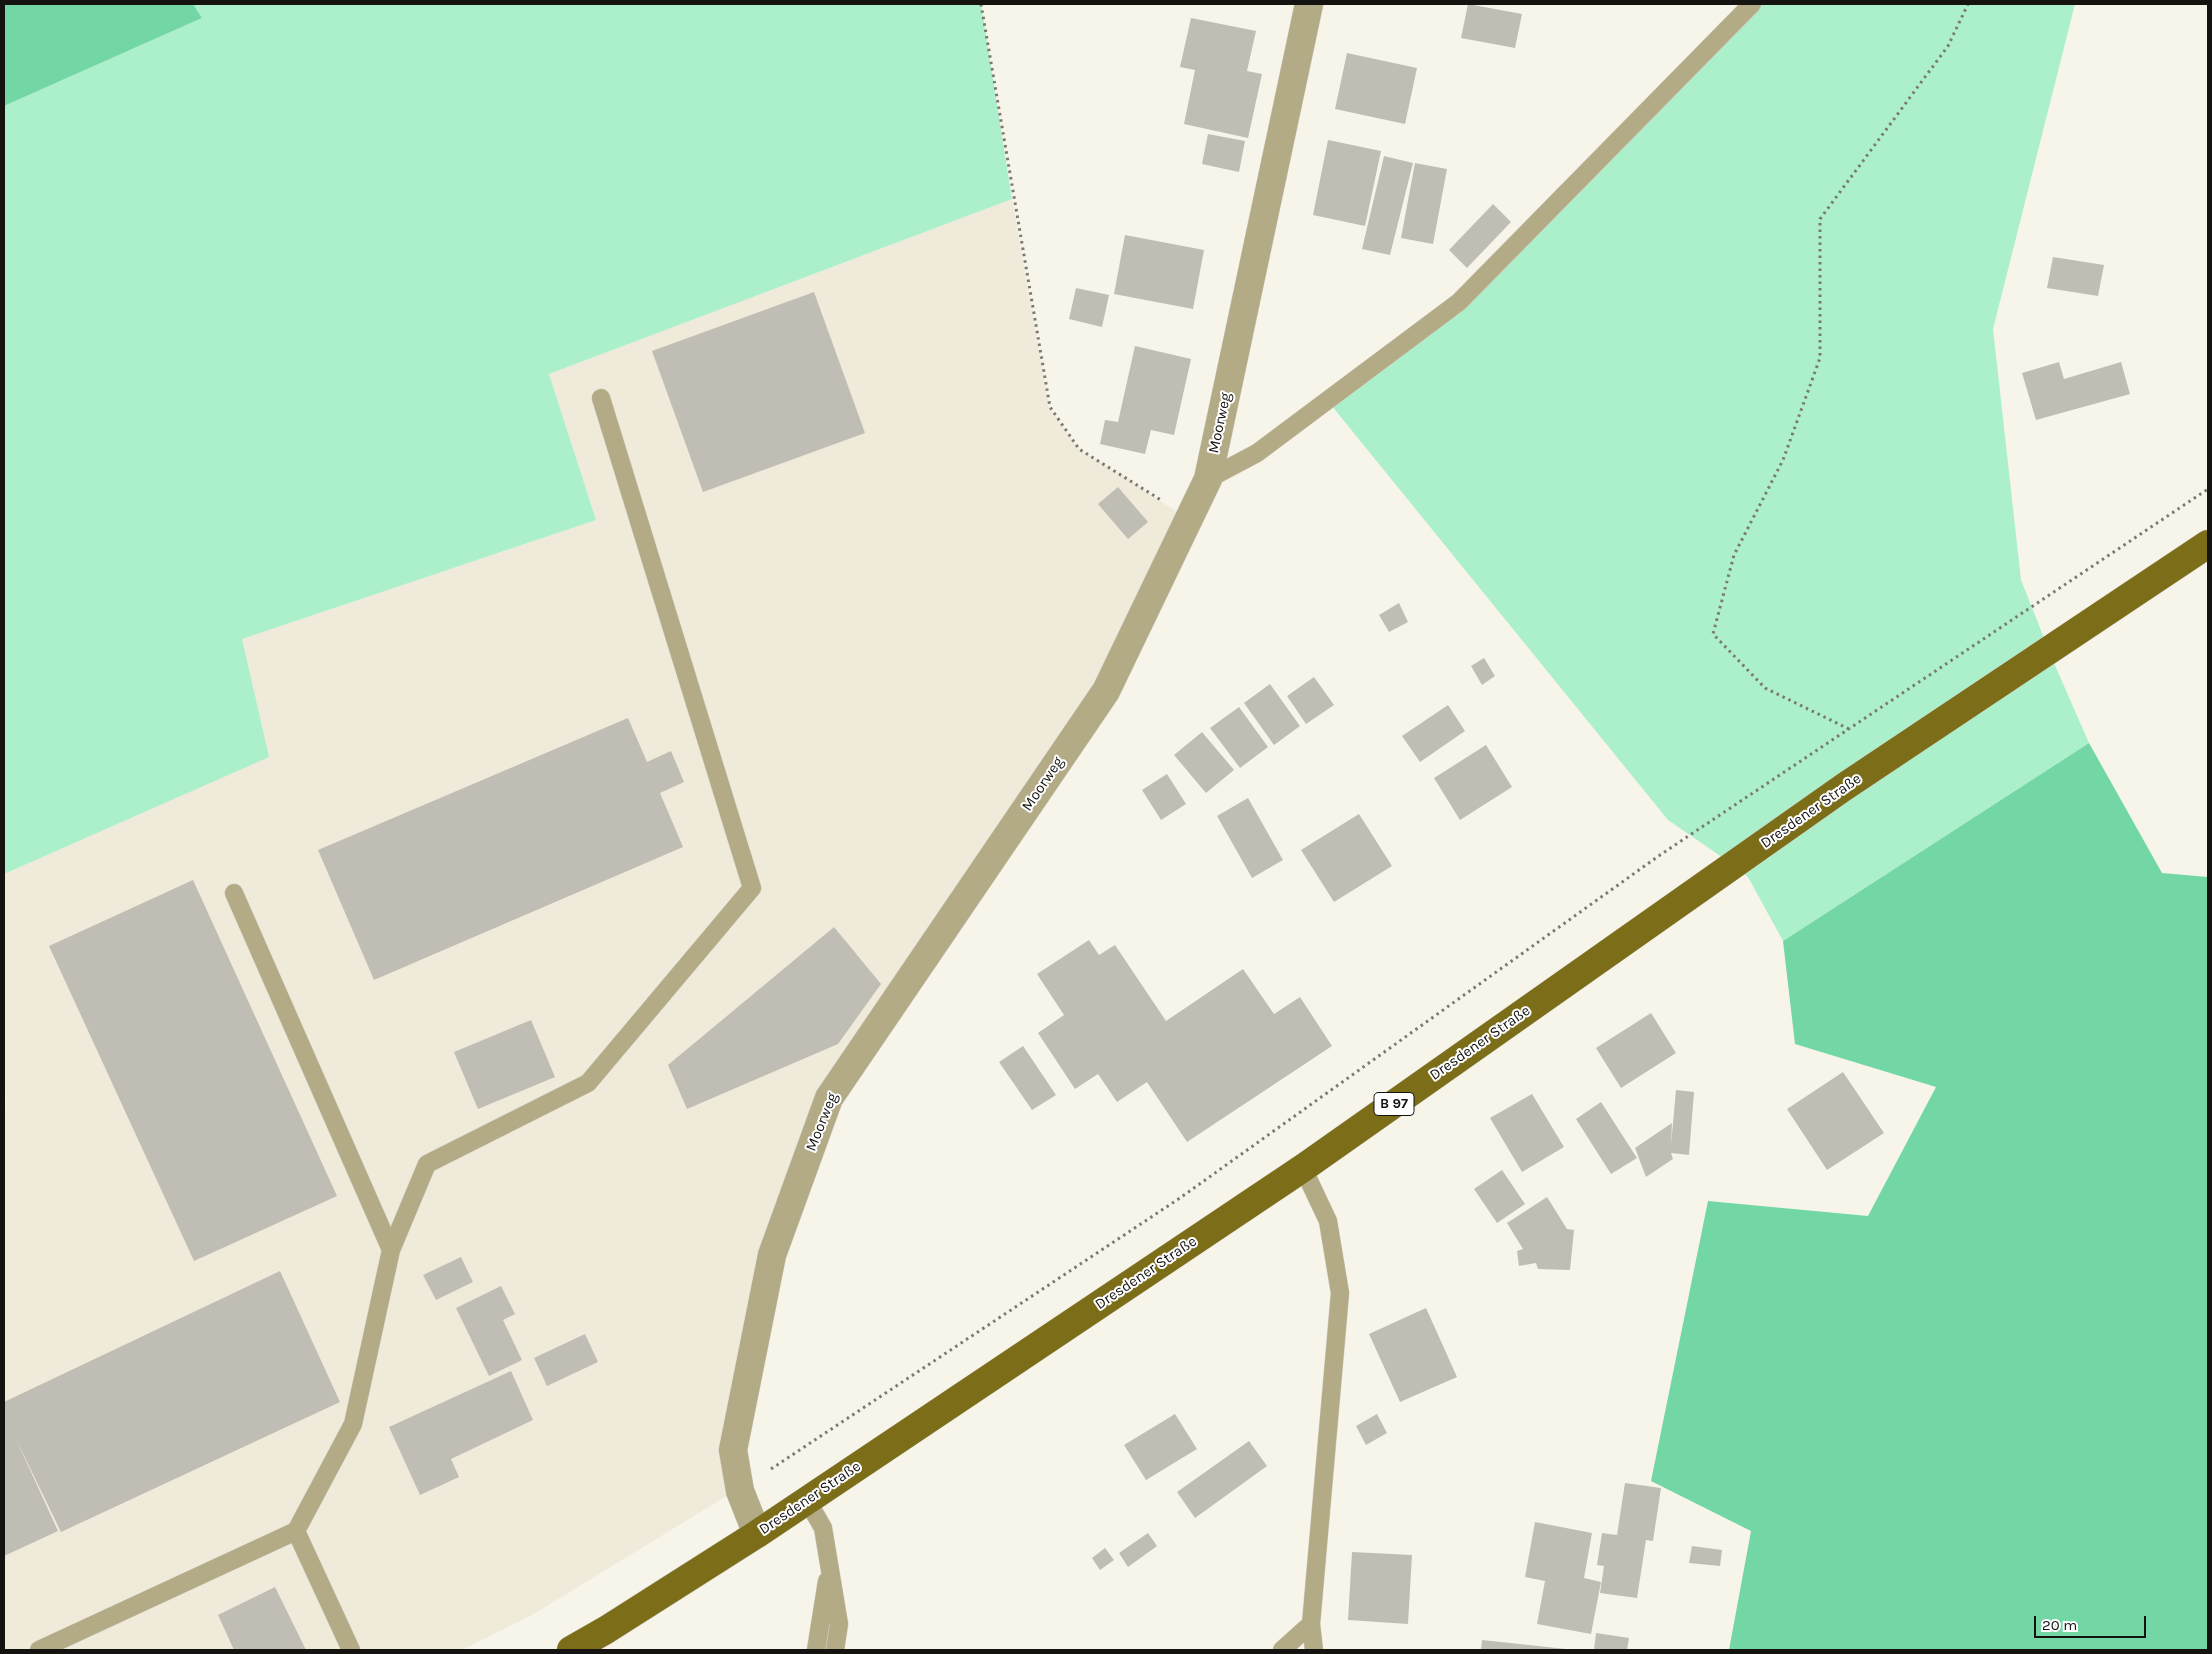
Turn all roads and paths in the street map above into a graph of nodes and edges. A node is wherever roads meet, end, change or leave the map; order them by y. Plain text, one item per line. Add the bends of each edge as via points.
1 (981, 4) edge
2 (1309, 4) edge
3 (1752, 4) edge
4 (1968, 4) edge
5 (601, 398) dead end
6 (1208, 479) junction
7 (2208, 489) edge
8 (1188, 519) junction
9 (2208, 544) edge
10 (1849, 729) junction
11 (234, 893) dead end
12 (1303, 1168) junction
13 (391, 1250) junction
14 (740, 1491) junction
15 (807, 1500) junction
16 (296, 1531) junction
17 (757, 1534) junction
18 (829, 1566) junction
19 (1311, 1624) junction
20 (40, 1650) edge
21 (351, 1650) edge
22 (571, 1650) edge
23 (816, 1650) edge
24 (835, 1650) edge
25 (1282, 1650) edge
26 (1314, 1650) edge

1 - 8 path via 1050,406 1079,449 1132,480
2 - 6 street, Moorweg
3 - 6 lane via 1459,302 1257,453
4 - 10 path via 1948,46 1820,220 1820,358 1783,460 1734,556 1713,634 1765,688
5 - 13 lane via 752,888 588,1084 426,1164
6 - 8 street, Moorweg
7 - 10 path
8 - 14 street, Moorweg via 1106,691 829,1098 772,1255 733,1450
9 - 12 main road, Dresdener Straße / B 97 via 1844,787
10 - 14 path via 1660,855 1180,1198 816,1437
11 - 13 lane
12 - 15 main road, Dresdener Straße / B 97
12 - 19 lane via 1328,1221 1340,1293
13 - 16 lane via 353,1424
14 - 17 street, Moorweg
15 - 17 main road, Dresdener Straße / B 97
15 - 18 lane via 823,1528
16 - 20 lane
16 - 21 lane
17 - 22 main road, Dresdener Straße / B 97
18 - 23 lane
18 - 24 lane via 839,1624
19 - 25 lane
19 - 26 lane

